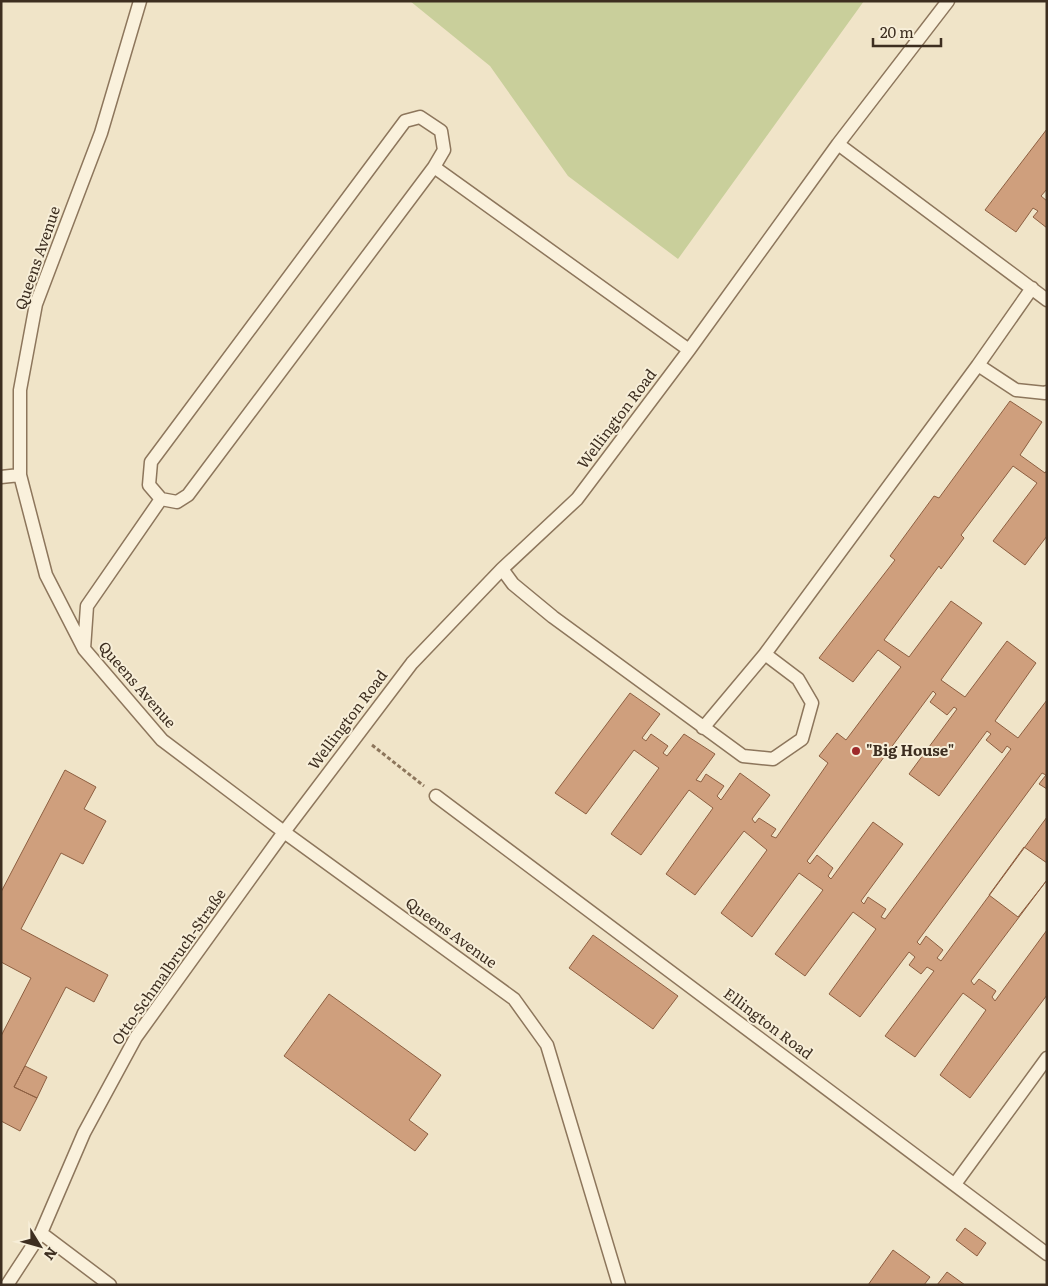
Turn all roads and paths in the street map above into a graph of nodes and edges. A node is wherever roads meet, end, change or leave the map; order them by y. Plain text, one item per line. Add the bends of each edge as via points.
1 (140, 1) edge
2 (948, 1) edge
3 (838, 144) junction
4 (434, 167) junction
5 (1032, 288) junction
6 (1047, 300) edge
7 (689, 350) junction
8 (978, 365) junction
9 (1047, 392) edge
10 (20, 475) junction
11 (1, 477) edge
12 (161, 499) junction
13 (502, 569) junction
14 (84, 649) junction
15 (765, 654) junction
16 (703, 728) junction
17 (358, 734) junction
18 (436, 796) joint
19 (284, 832) junction
20 (1047, 1058) edge
21 (955, 1184) junction
22 (41, 1233) junction
23 (1047, 1254) edge
24 (7, 1285) edge
25 (110, 1285) edge
26 (619, 1285) edge

1 - 10 lane, Queens Avenue via 101,133 36,304 20,390
2 - 3 lane, Wellington Road
3 - 5 lane
3 - 7 lane, Wellington Road
4 - 7 lane
4 - 12 lane via 188,495 178,502
4 - 12 lane via 444,150 441,132 420,117 405,121 151,462 150,485
5 - 6 lane
5 - 8 lane
7 - 13 lane, Wellington Road via 577,499
8 - 9 lane via 1016,390
8 - 15 lane
10 - 11 lane
10 - 14 lane, Queens Avenue via 46,575
12 - 14 lane via 88,606
13 - 16 lane via 513,584 554,617
13 - 17 lane, Wellington Road via 412,663
14 - 19 lane, Queens Avenue via 162,740
15 - 16 lane
15 - 16 lane via 798,679 812,703 802,739 773,759 743,756
17 - 18 path
17 - 19 lane, Wellington Road
18 - 21 lane, Ellington Road
19 - 22 lane, Otto-Schmalbruch-Straße via 136,1037 84,1133
19 - 26 lane, Queens Avenue via 514,999 547,1045
20 - 21 lane
21 - 23 lane, Ellington Road
22 - 24 lane, Otto-Schmalbruch-Straße
22 - 25 lane

